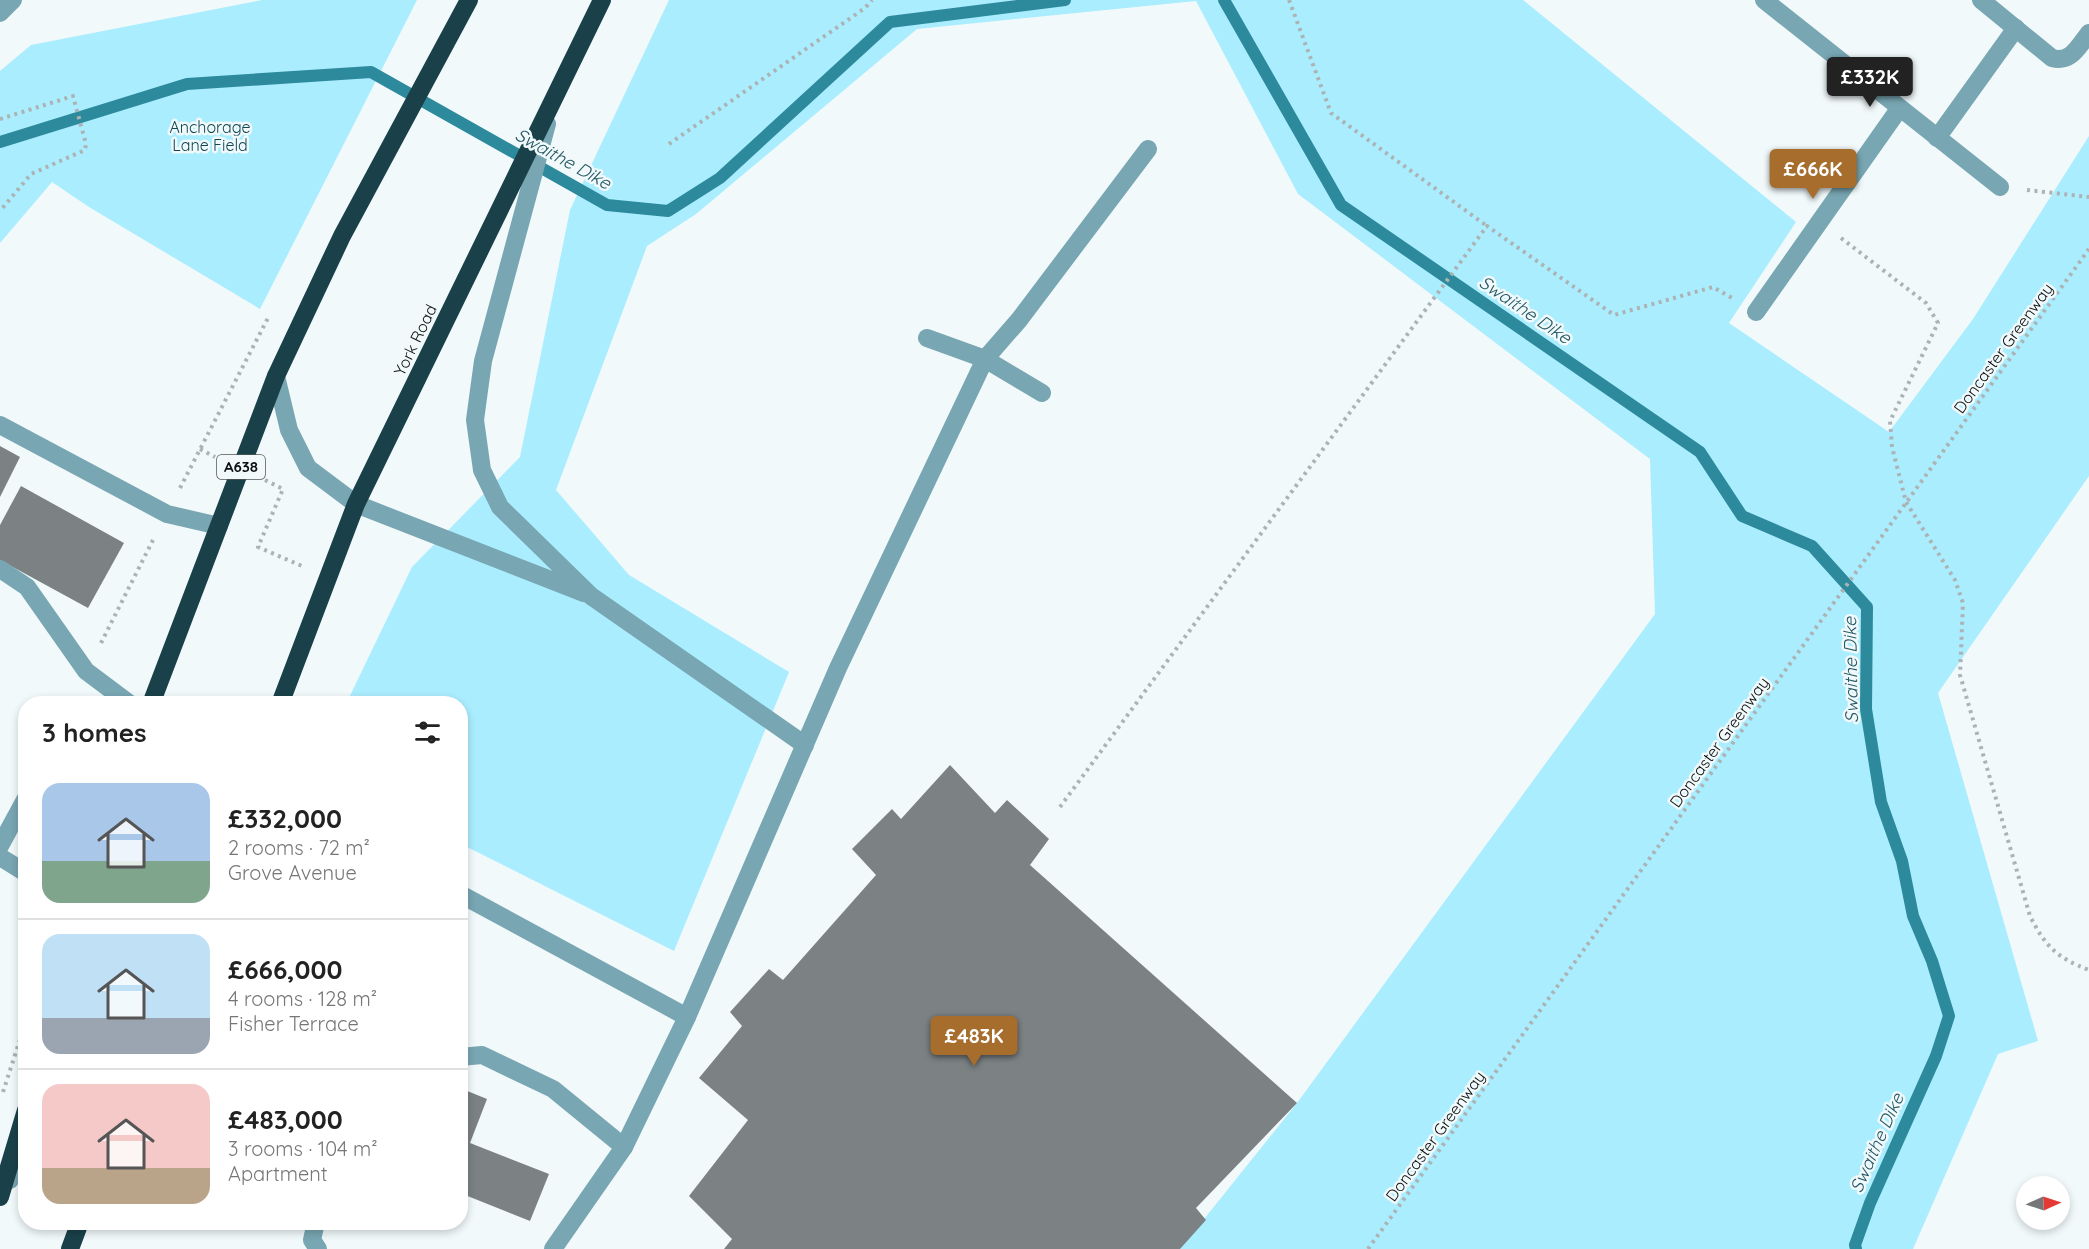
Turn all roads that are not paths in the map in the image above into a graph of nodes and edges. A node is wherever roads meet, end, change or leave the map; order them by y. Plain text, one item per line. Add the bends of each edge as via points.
1 (13, 0) edge
2 (469, 0) edge
3 (1764, 0) edge
4 (1981, 0) edge
5 (599, 7) edge
6 (0, 13) edge
7 (2016, 28) junction
8 (2089, 33) edge
9 (553, 101) junction
10 (1899, 109) junction
11 (1937, 138) junction
12 (1148, 149) dead end
13 (2000, 187) road end
14 (1756, 312) road end
15 (927, 338) dead end
16 (985, 359) junction
17 (276, 376) junction
18 (1042, 393) dead end
19 (0, 425) edge
20 (356, 504) junction
21 (219, 526) junction
22 (0, 569) edge
23 (591, 596) junction
24 (119, 696) edge
25 (154, 696) edge
26 (283, 696) edge
27 (805, 745) junction
28 (18, 813) edge
29 (0, 846) edge
30 (0, 857) edge
31 (18, 868) edge
32 (468, 898) edge
33 (687, 1017) junction
34 (468, 1056) edge
35 (18, 1137) edge
36 (624, 1147) junction
37 (18, 1164) edge
38 (0, 1197) edge
39 (77, 1230) edge
40 (314, 1230) edge
41 (70, 1249) edge
42 (318, 1249) edge
43 (553, 1249) edge

1 - 6 street
2 - 17 highway, A638 via 342,236
3 - 10 street
4 - 7 street
5 - 9 highway, York Road
7 - 8 street via 2052,58 2061,60 2070,58
7 - 11 street
9 - 20 highway, York Road
9 - 23 street via 483,361 475,420 482,470 500,507
10 - 11 street
10 - 14 street
11 - 13 street
12 - 16 street
15 - 16 street
16 - 18 street
16 - 27 street
17 - 20 street via 289,430 308,468
17 - 21 highway, A638
19 - 21 street via 167,514
20 - 23 street
20 - 26 highway, York Road
21 - 25 highway, A638
22 - 24 street via 27,586 86,671
23 - 27 street
27 - 33 street
28 - 29 street
30 - 31 street
32 - 33 street
33 - 36 street
34 - 36 street via 482,1055 553,1089
35 - 38 highway
36 - 43 street
37 - 38 street
39 - 41 highway
40 - 42 street via 312,1240

